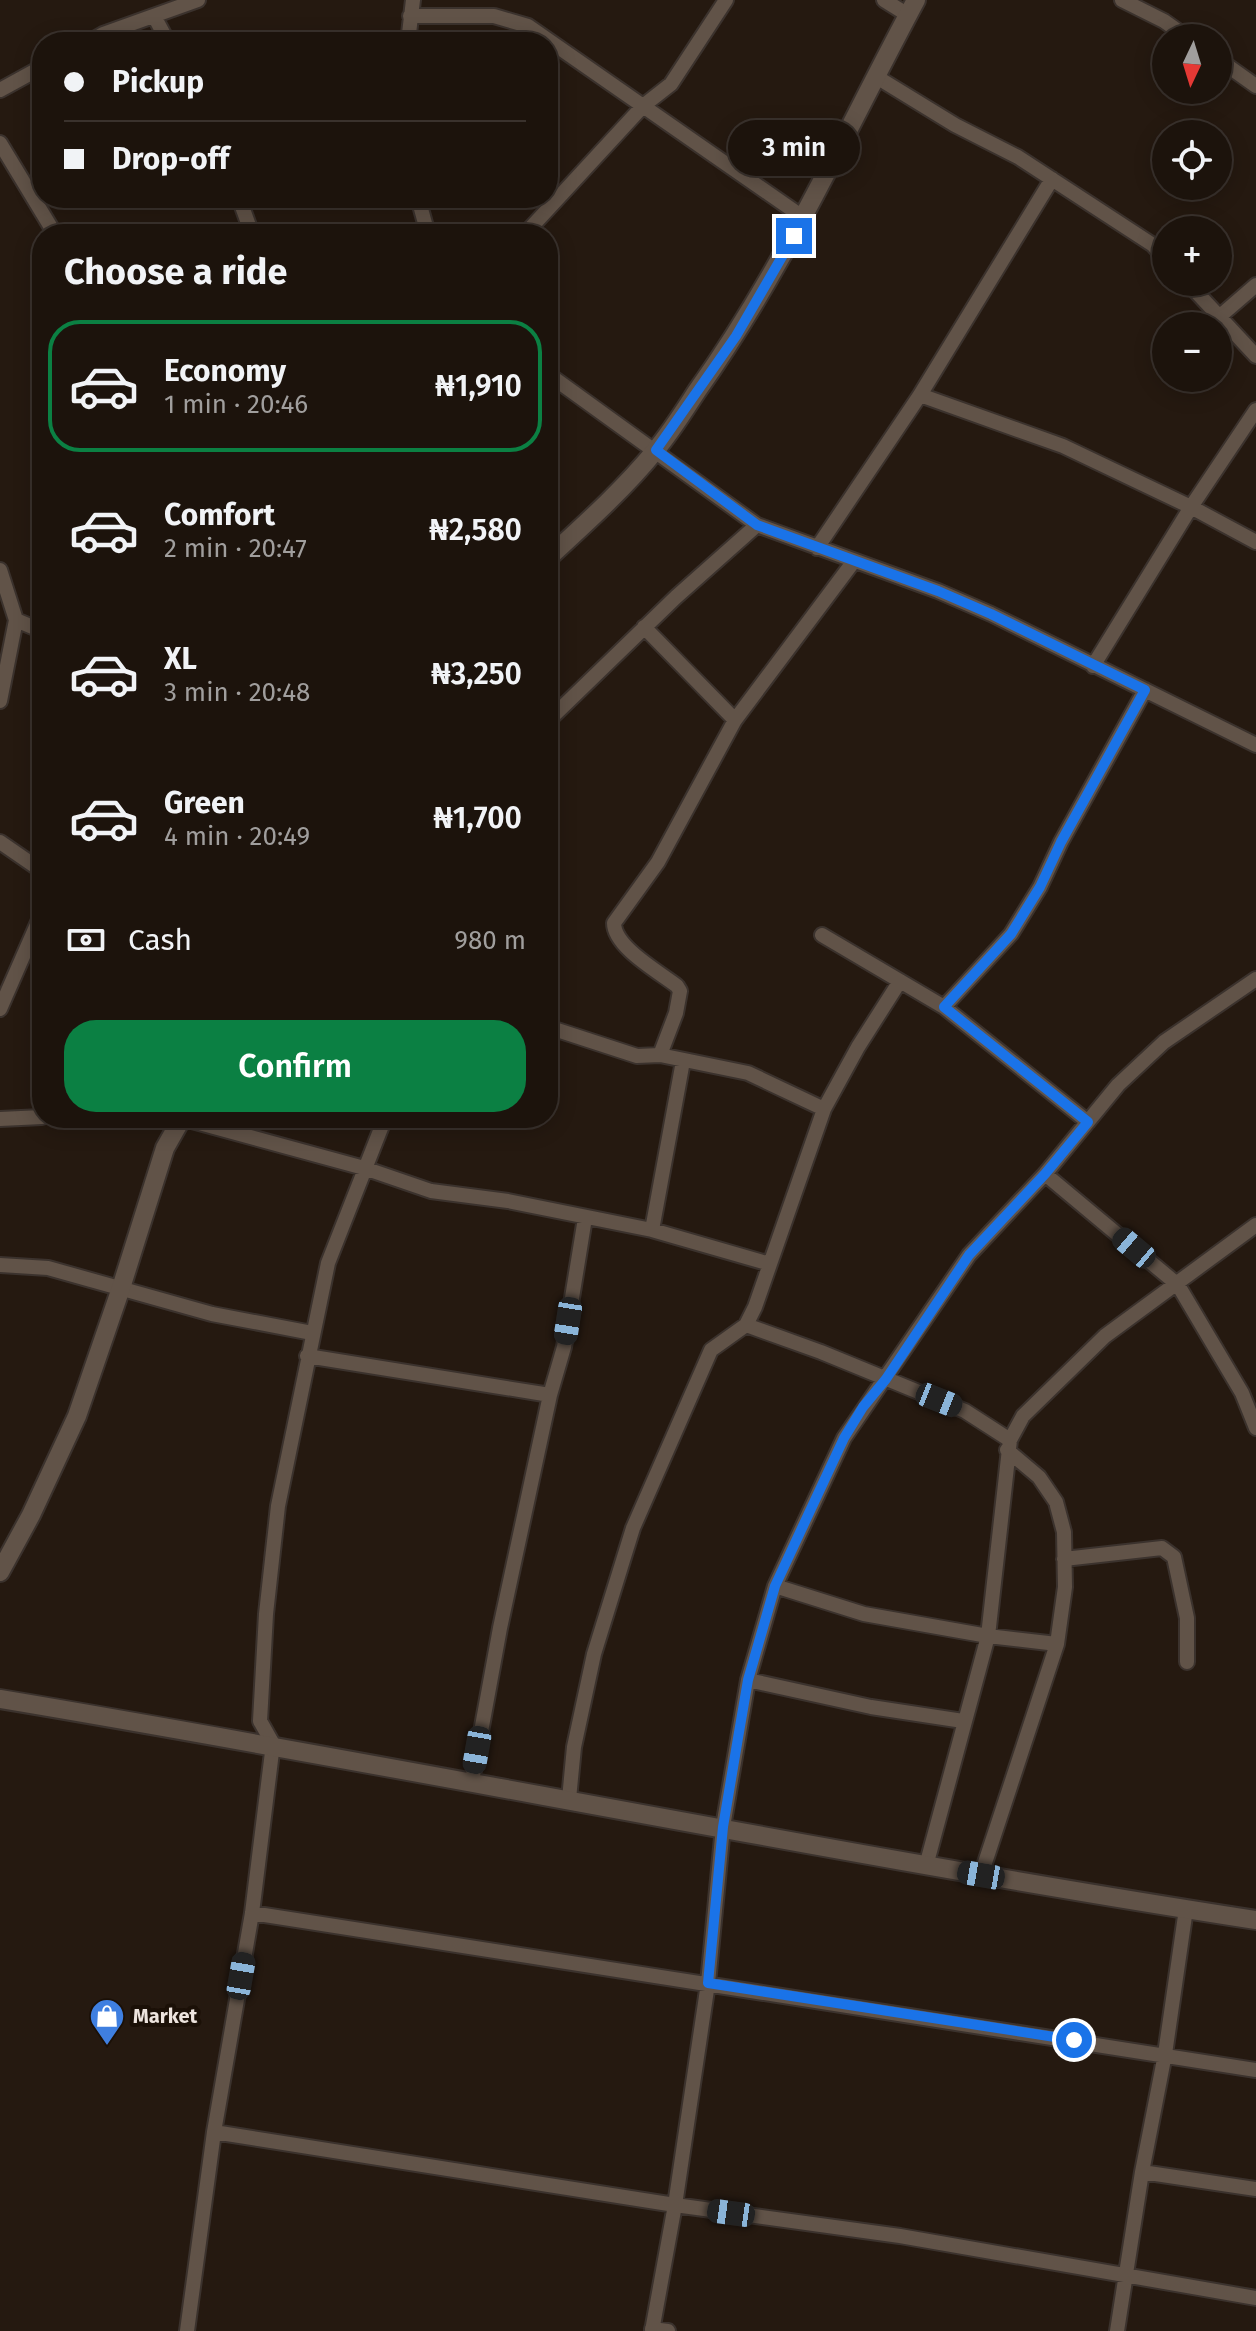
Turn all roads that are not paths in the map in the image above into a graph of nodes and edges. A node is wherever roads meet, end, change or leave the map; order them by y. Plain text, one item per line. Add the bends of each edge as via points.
1 (198, 0) edge
2 (413, 0) edge
3 (726, 0) edge
4 (884, 0) edge
5 (1122, 0) edge
6 (912, 8) edge
7 (154, 16) junction
8 (410, 16) junction
9 (1168, 24) edge
10 (114, 32) edge
11 (163, 32) edge
12 (409, 32) edge
13 (537, 32) edge
14 (558, 47) edge
15 (1232, 69) edge
16 (32, 72) edge
17 (875, 76) junction
18 (1256, 86) edge
19 (0, 90) edge
20 (643, 106) junction
21 (0, 143) edge
22 (1052, 179) junction
23 (32, 196) edge
24 (558, 198) edge
25 (549, 208) edge
26 (804, 218) junction
27 (534, 224) edge
28 (1152, 244) edge
29 (1256, 285) edge
30 (1200, 296) edge
31 (1214, 312) edge
32 (1225, 312) edge
33 (1232, 331) edge
34 (1256, 356) edge
35 (558, 381) edge
36 (920, 395) junction
37 (1256, 410) edge
38 (656, 450) junction
39 (1191, 507) junction
40 (757, 525) junction
41 (1256, 542) edge
42 (817, 548) junction
43 (558, 549) edge
44 (854, 561) junction
45 (0, 570) edge
46 (16, 620) junction
47 (32, 627) edge
48 (644, 627) junction
49 (1093, 666) junction
50 (1145, 690) junction
51 (0, 701) edge
52 (558, 711) edge
53 (735, 720) junction
54 (1256, 745) edge
55 (0, 842) edge
56 (32, 864) edge
57 (822, 935) dead end
58 (32, 936) edge
59 (1256, 979) edge
60 (900, 981) junction
61 (944, 1007) junction
62 (0, 1009) edge
63 (558, 1030) edge
64 (660, 1055) junction
65 (683, 1061) junction
66 (824, 1109) junction
67 (32, 1117) edge
68 (0, 1119) edge
69 (1088, 1122) junction
70 (176, 1128) edge
71 (218, 1128) edge
72 (381, 1128) edge
73 (364, 1168) junction
74 (1045, 1174) junction
75 (585, 1218) junction
76 (1256, 1225) edge
77 (652, 1230) junction
78 (770, 1264) junction
79 (0, 1265) edge
80 (1178, 1285) junction
81 (121, 1288) junction
82 (746, 1325) junction
83 (312, 1333) junction
84 (307, 1356) junction
85 (886, 1379) junction
86 (1256, 1386) edge
87 (1242, 1393) junction
88 (550, 1395) junction
89 (1256, 1428) edge
90 (1008, 1445) junction
91 (1064, 1559) junction
92 (0, 1572) edge
93 (775, 1586) junction
94 (988, 1636) junction
95 (1057, 1644) junction
96 (1187, 1662) dead end
97 (748, 1680) junction
98 (0, 1699) edge
99 (963, 1721) junction
100 (273, 1744) junction
101 (472, 1781) junction
102 (569, 1799) junction
103 (723, 1827) junction
104 (926, 1866) junction
105 (981, 1875) junction
106 (1186, 1909) junction
107 (252, 1913) junction
108 (1256, 1920) edge
109 (708, 1983) junction
110 (1165, 2054) junction
111 (1256, 2070) edge
112 (214, 2132) junction
113 (1142, 2172) junction
114 (1256, 2189) edge
115 (675, 2205) junction
116 (1124, 2276) junction
117 (1256, 2298) edge
118 (652, 2330) edge
119 (187, 2331) edge
120 (668, 2331) edge
121 (1117, 2331) edge

1 - 7 street
2 - 8 street
3 - 20 street via 671,84
4 - 6 street
5 - 9 street
6 - 17 street
7 - 10 street
7 - 11 street
8 - 12 street
8 - 13 street via 494,16
14 - 20 street
15 - 18 street
16 - 19 street
17 - 22 street
17 - 26 street
20 - 24 street
20 - 26 street
21 - 23 street
22 - 28 street
22 - 36 street
25 - 27 street
26 - 38 street via 736,336
29 - 32 street
30 - 31 street
33 - 34 street
35 - 38 street
36 - 39 street via 1063,446
36 - 42 street
37 - 39 street
38 - 40 street
38 - 43 street
39 - 41 street
39 - 49 street
40 - 42 street
40 - 48 street
42 - 44 street
44 - 49 street via 991,614
44 - 53 street
45 - 46 street
46 - 47 street
46 - 51 street
48 - 52 street
48 - 53 street
49 - 50 street
50 - 54 street
50 - 61 street via 1011,934
53 - 64 street via 658,862 614,923 616,936 627,948 680,991
55 - 56 street
57 - 60 street
58 - 62 street
59 - 69 street via 1164,1042
60 - 61 street
60 - 66 street
61 - 69 street
63 - 64 street via 637,1056
64 - 65 street
65 - 66 street via 748,1073
65 - 77 street
66 - 78 street
67 - 68 street
69 - 74 street
70 - 81 street via 165,1148
71 - 73 street
72 - 73 street
73 - 75 street via 431,1191
73 - 83 street via 328,1263
74 - 80 street
74 - 85 street via 969,1255
75 - 77 street
75 - 88 street via 564,1347
76 - 80 street
77 - 78 street
78 - 82 street
79 - 81 street via 48,1268
80 - 87 street
80 - 90 street via 1105,1336 1023,1416
81 - 83 street via 212,1314
81 - 92 street via 77,1416
82 - 85 street
82 - 102 street via 711,1350 633,1528 594,1654
83 - 84 street
84 - 88 street
84 - 100 street via 278,1506 266,1614 260,1721
85 - 90 street via 965,1411
85 - 93 street via 844,1438
86 - 87 street
87 - 89 street
88 - 101 street
90 - 91 street via 1056,1502
90 - 94 street
91 - 95 street
91 - 96 street via 1162,1548 1174,1557 1187,1618
93 - 94 street via 864,1614
93 - 97 street
94 - 95 street
94 - 99 street
95 - 105 street
97 - 99 street
97 - 103 street
98 - 100 street
99 - 104 street
100 - 101 street
100 - 107 street
101 - 102 street
102 - 103 street
103 - 104 street
103 - 109 street
104 - 105 street
105 - 106 street
106 - 108 street
106 - 110 street
107 - 109 street
107 - 112 street
109 - 110 street
109 - 115 street
110 - 111 street
110 - 113 street
112 - 115 street
112 - 119 street
113 - 114 street
113 - 116 street
115 - 116 street via 900,2236
115 - 118 street
116 - 117 street
116 - 121 street
118 - 120 street

